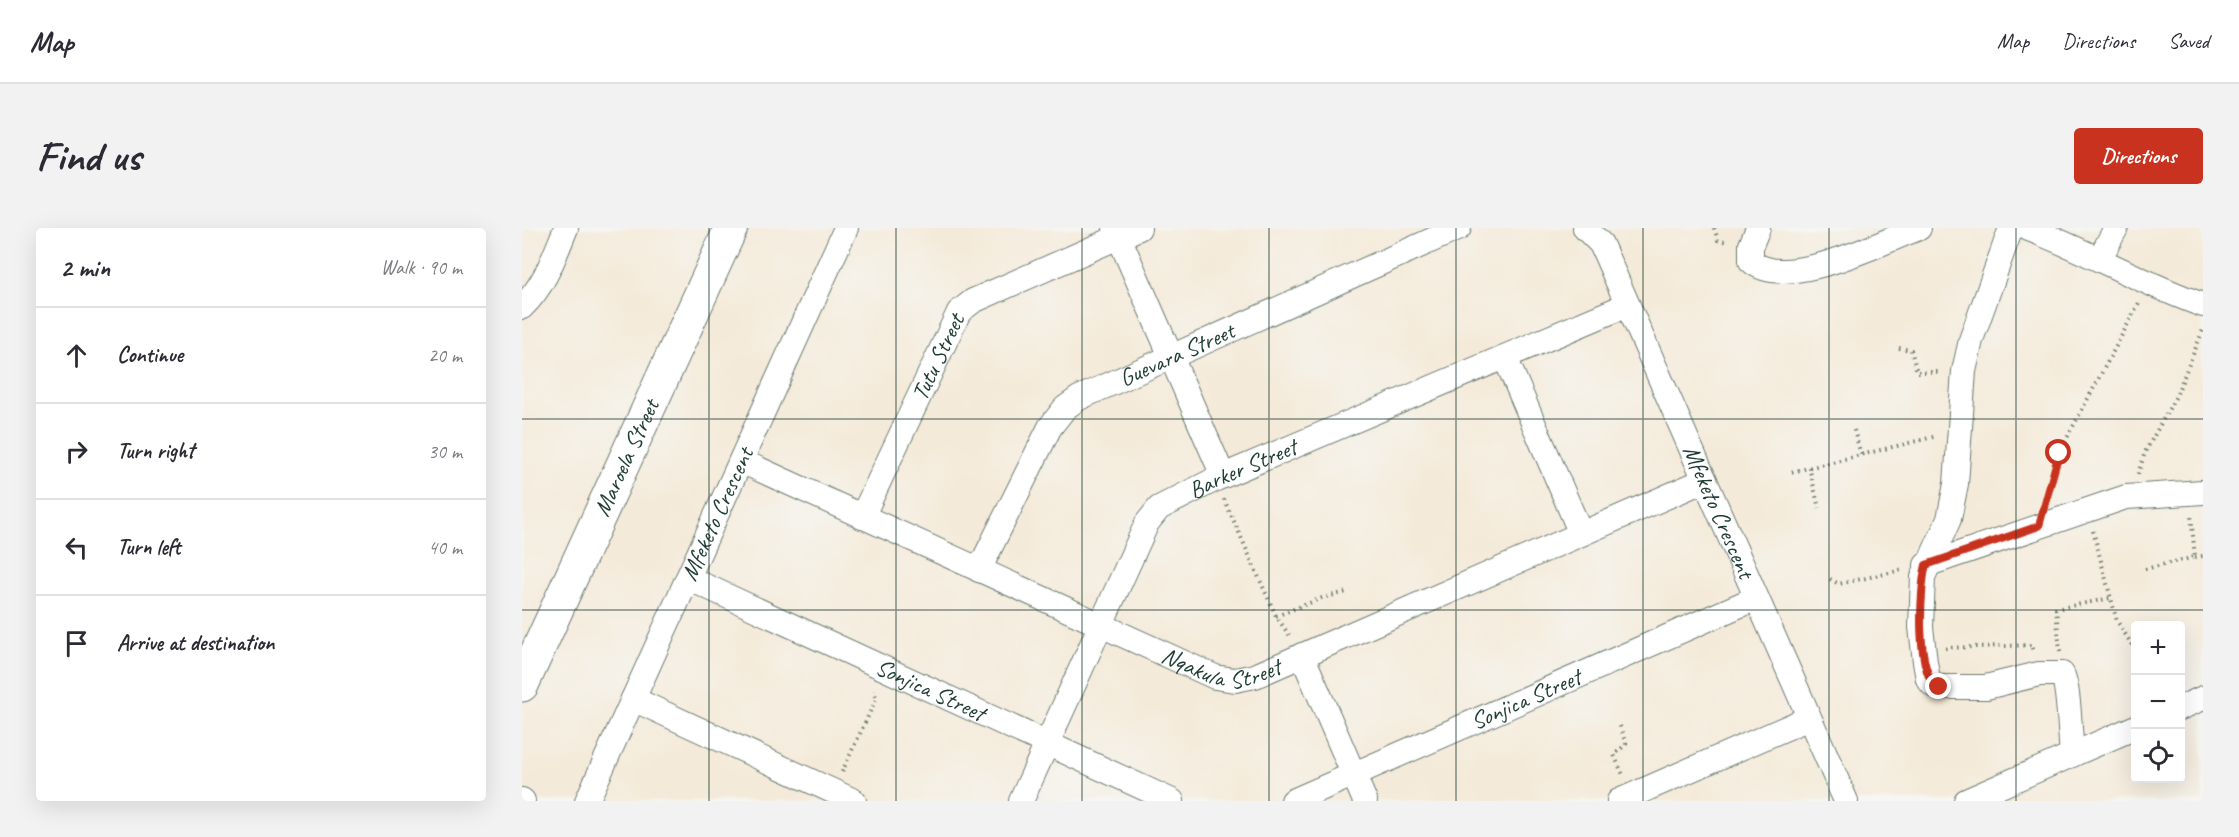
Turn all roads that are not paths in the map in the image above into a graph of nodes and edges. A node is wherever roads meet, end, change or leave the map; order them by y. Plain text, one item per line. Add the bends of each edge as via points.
1 (566, 228) edge
2 (731, 228) edge
3 (846, 228) edge
4 (1458, 228) edge
5 (1585, 228) edge
6 (1758, 228) edge
7 (1919, 228) edge
8 (2011, 228) edge
9 (2026, 228) edge
10 (2116, 228) edge
11 (1124, 231) edge
12 (2100, 258) junction
13 (1627, 305) junction
14 (2203, 305) edge
15 (522, 307) edge
16 (1171, 356) junction
17 (1505, 357) junction
18 (741, 461) junction
19 (1219, 477) junction
20 (1705, 480) junction
21 (2196, 493) edge
22 (862, 516) junction
23 (1581, 534) junction
24 (1926, 565) junction
25 (979, 570) junction
26 (688, 578) junction
27 (1756, 598) junction
28 (1101, 624) junction
29 (1302, 655) junction
30 (522, 685) edge
31 (2203, 698) edge
32 (633, 699) junction
33 (2185, 706) edge
34 (1809, 718) junction
35 (2131, 729) edge
36 (1047, 743) junction
37 (2072, 755) junction
38 (1353, 774) junction
39 (845, 797) edge
40 (1625, 798) edge
41 (587, 801) edge
42 (1021, 801) edge
43 (1172, 801) edge
44 (1293, 801) edge
45 (1365, 801) edge
46 (1846, 801) edge
47 (1966, 801) edge

1 - 15 street via 548,273
2 - 30 street, Maroela Street
3 - 18 street, Mfeketo Crescent
4 - 16 street, Guevara Street
5 - 13 street, Mfeketo Crescent via 1601,244
6 - 7 street via 1751,245 1751,261 1778,272 1817,266
8 - 24 street via 1971,340 1964,371 1956,484 1949,519
9 - 12 street
10 - 12 street
11 - 16 street
11 - 22 street, Tutu Street via 973,301 959,312
12 - 14 street via 2149,284
13 - 17 street, Barker Street
13 - 20 street, Mfeketo Crescent
16 - 19 street
16 - 25 street, Guevara Street via 1079,398 1058,414
17 - 19 street, Barker Street
17 - 23 street
18 - 22 street, Nqakula Street
18 - 26 street, Mfeketo Crescent
19 - 28 street, Barker Street via 1152,515
20 - 23 street, Nqakula Street
20 - 27 street, Mfeketo Crescent
21 - 24 street via 2126,497
22 - 25 street, Nqakula Street
23 - 29 street, Nqakula Street
24 - 37 street via 1921,590 1928,679 1939,687 1986,687 2050,674 2067,690
25 - 28 street, Nqakula Street
26 - 32 street, Mfeketo Crescent
26 - 36 street, Sonjica Street
27 - 34 street, Mfeketo Crescent
27 - 38 street, Sonjica Street
28 - 29 street, Nqakula Street via 1225,679 1255,676
28 - 36 street, Barker Street
29 - 38 street
31 - 33 street
32 - 39 street
32 - 41 street, Mfeketo Crescent
34 - 40 street
34 - 46 street, Mfeketo Crescent
35 - 37 street
36 - 42 street, Barker Street
36 - 43 street, Sonjica Street
37 - 47 street
38 - 44 street, Sonjica Street
38 - 45 street

